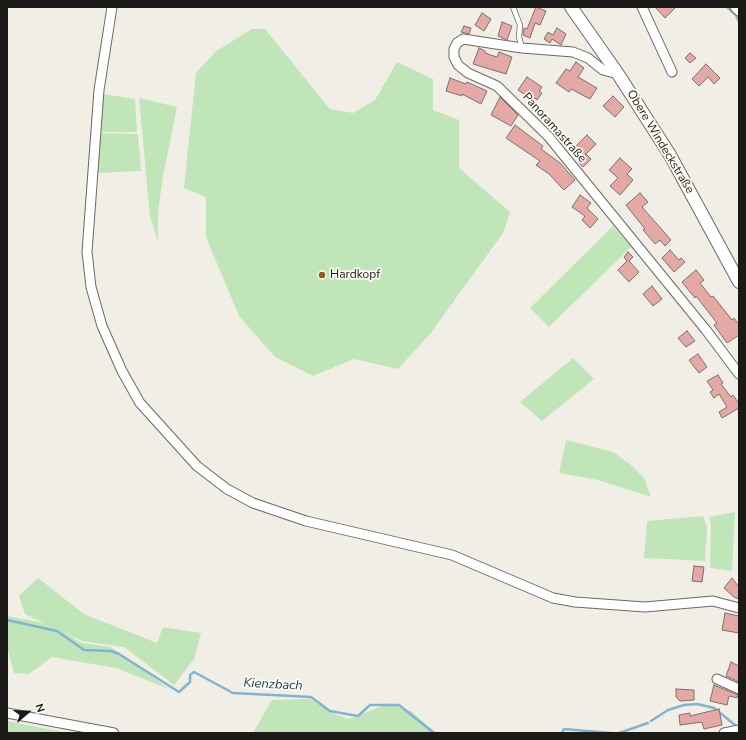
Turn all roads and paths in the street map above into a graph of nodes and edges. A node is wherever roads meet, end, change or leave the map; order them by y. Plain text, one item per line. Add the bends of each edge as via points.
1 (112, 7) edge
2 (513, 7) edge
3 (571, 7) edge
4 (642, 7) edge
5 (735, 7) edge
6 (739, 11) edge
7 (522, 48) junction
8 (672, 72) dead end
9 (618, 74) junction
10 (739, 282) edge
11 (739, 374) edge
12 (739, 608) edge
13 (717, 679) dead end
14 (739, 689) edge
15 (7, 713) edge
16 (739, 730) edge
17 (114, 733) edge
18 (724, 733) edge

1 - 12 street via 99,90 87,252 91,287 102,326 140,403 197,466 227,489 253,503 306,522 452,555 552,598 645,607 713,601
2 - 7 lane via 520,25 519,37
3 - 9 street, Obere Windeckstraße
4 - 8 street
5 - 6 street
7 - 9 street, Panoramastraße via 573,52 588,58 603,70
7 - 11 street, Panoramastraße via 463,39 454,49 454,57 458,65 468,73 497,86 548,136
9 - 10 street, Obere Windeckstraße via 670,155
13 - 14 street
15 - 17 street
16 - 18 street

